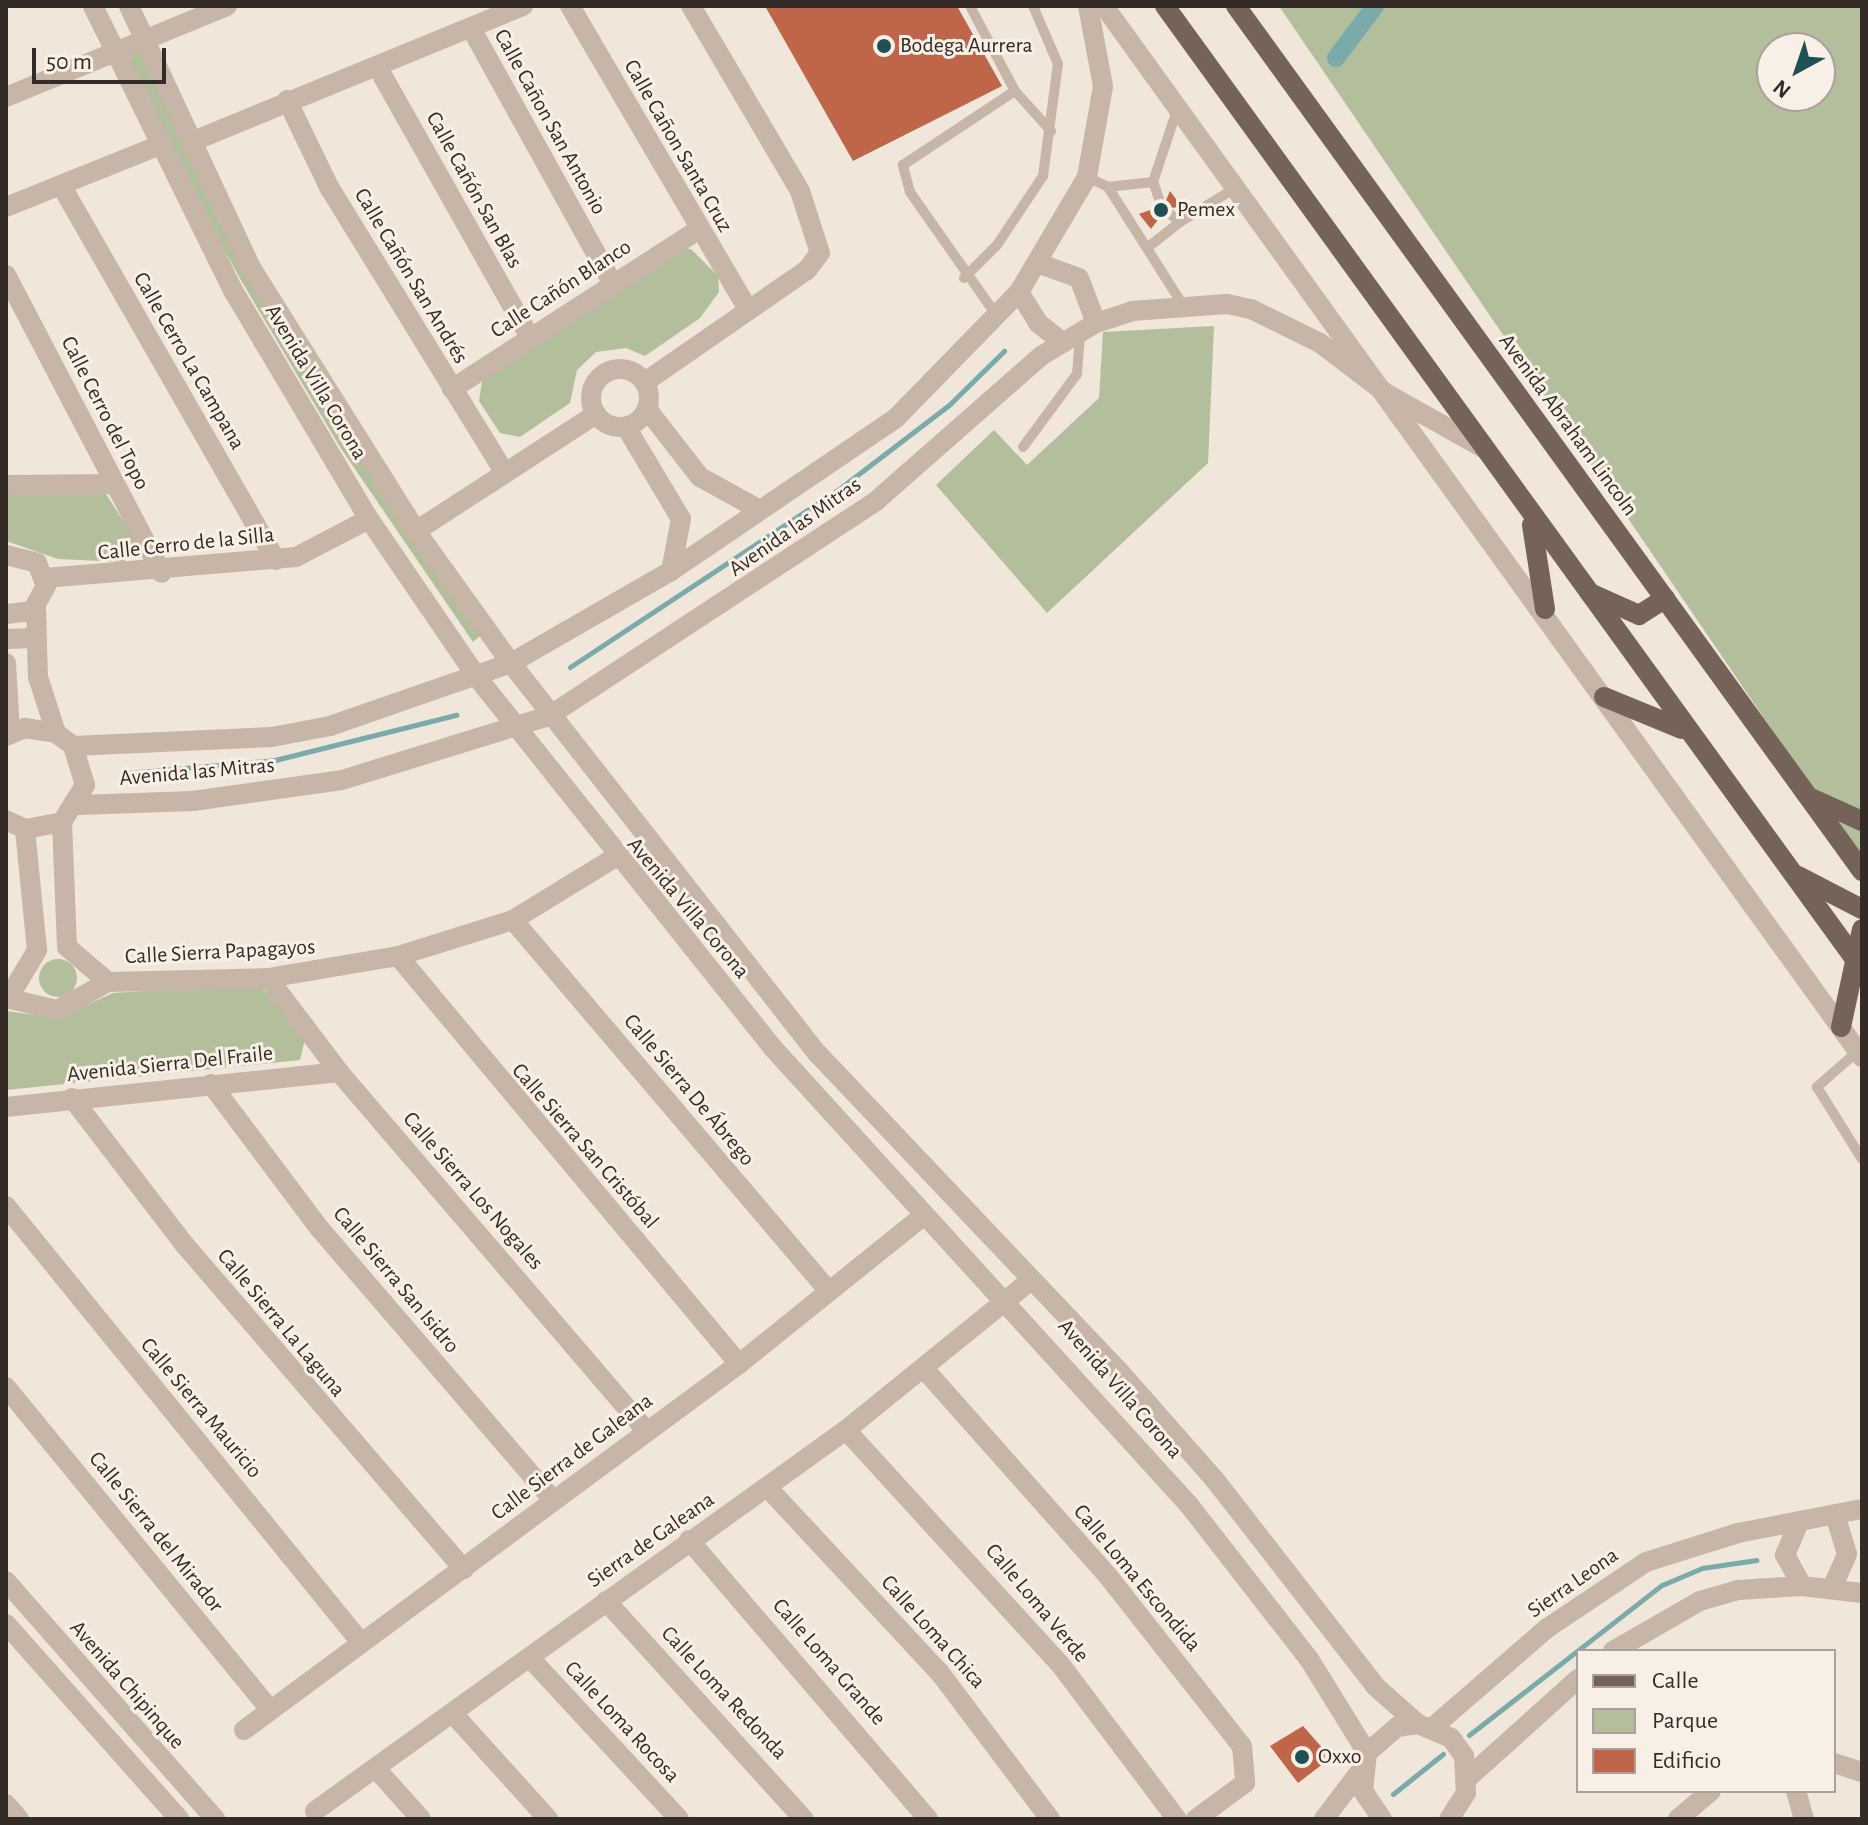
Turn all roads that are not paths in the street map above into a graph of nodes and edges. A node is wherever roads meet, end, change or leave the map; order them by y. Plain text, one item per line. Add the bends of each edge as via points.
1 (93, 6) edge
2 (129, 6) edge
3 (227, 6) edge
4 (523, 6) edge
5 (570, 6) edge
6 (691, 6) edge
7 (970, 6) edge
8 (1033, 6) edge
9 (1088, 6) edge
10 (1104, 6) edge
11 (1165, 6) edge
12 (1236, 6) edge
13 (471, 28) junction
14 (142, 40) junction
15 (113, 53) junction
16 (377, 66) junction
17 (1015, 91) junction
18 (6, 97) edge
19 (287, 100) junction
20 (1176, 113) junction
21 (1051, 131) junction
22 (191, 142) junction
23 (158, 146) junction
24 (1087, 177) junction
25 (1153, 182) junction
26 (61, 185) junction
27 (1108, 187) junction
28 (1232, 190) junction
29 (1159, 199) dead end
30 (6, 207) edge
31 (698, 230) junction
32 (1147, 248) junction
33 (1040, 264) junction
34 (6, 275) edge
35 (964, 278) junction
36 (611, 281) junction
37 (1019, 292) junction
38 (1183, 305) junction
39 (747, 308) junction
40 (997, 316) junction
41 (1080, 332) junction
42 (530, 337) junction
43 (645, 382) junction
44 (452, 389) junction
45 (1387, 394) junction
46 (647, 409) junction
47 (596, 414) junction
48 (626, 427) junction
49 (1023, 447) dead end
50 (1482, 447) junction
51 (504, 471) junction
52 (700, 477) junction
53 (113, 484) junction
54 (6, 485) edge
55 (673, 496) junction
56 (760, 510) junction
57 (369, 519) junction
58 (1531, 521) junction
59 (416, 531) junction
60 (6, 555) edge
61 (276, 560) junction
62 (671, 571) junction
63 (162, 573) junction
64 (45, 578) junction
65 (1580, 586) junction
66 (1665, 599) junction
67 (36, 607) junction
68 (1545, 609) junction
69 (6, 618) edge
70 (35, 638) junction
71 (6, 639) edge
72 (6, 663) edge
73 (511, 663) junction
74 (476, 676) junction
75 (10, 697) junction
76 (42, 697) junction
77 (1604, 697) junction
78 (549, 716) junction
79 (1683, 729) junction
80 (519, 730) junction
81 (56, 733) junction
82 (8, 735) edge
83 (73, 746) junction
84 (1805, 794) junction
85 (79, 805) junction
86 (6, 820) edge
87 (1862, 821) edge
88 (62, 822) junction
89 (25, 829) junction
90 (614, 858) junction
91 (60, 862) junction
92 (28, 866) junction
93 (1787, 869) junction
94 (1862, 871) edge
95 (1862, 909) edge
96 (513, 920) junction
97 (1862, 929) edge
98 (67, 947) junction
99 (37, 950) junction
100 (398, 956) junction
101 (1859, 966) edge
102 (268, 978) junction
103 (108, 982) junction
104 (7, 997) edge
105 (1841, 1027) junction
106 (1860, 1054) edge
107 (339, 1072) junction
108 (211, 1084) junction
109 (72, 1098) junction
110 (6, 1107) edge
111 (1862, 1159) edge
112 (6, 1206) edge
113 (924, 1215) junction
114 (1031, 1280) junction
115 (829, 1291) junction
116 (1009, 1300) junction
117 (739, 1364) junction
118 (926, 1371) junction
119 (6, 1387) edge
120 (846, 1430) junction
121 (647, 1431) junction
122 (768, 1488) junction
123 (553, 1500) junction
124 (1862, 1509) edge
125 (1836, 1517) junction
126 (1799, 1522) junction
127 (689, 1540) junction
128 (464, 1569) junction
129 (6, 1581) edge
130 (1802, 1586) junction
131 (1832, 1588) junction
132 (1862, 1593) edge
133 (606, 1601) junction
134 (6, 1624) edge
135 (359, 1640) junction
136 (1616, 1649) edge
137 (530, 1658) junction
138 (1576, 1681) edge
139 (268, 1707) junction
140 (455, 1716) junction
141 (1425, 1726) junction
142 (244, 1730) dead end
143 (1364, 1761) junction
144 (1836, 1764) edge
145 (378, 1771) junction
146 (1862, 1772) edge
147 (1469, 1777) junction
148 (1797, 1793) edge
149 (6, 1804) edge
150 (1704, 1804) edge
151 (315, 1811) dead end
152 (1458, 1815) edge
153 (19, 1819) edge
154 (179, 1819) edge
155 (215, 1819) edge
156 (421, 1819) edge
157 (548, 1819) edge
158 (679, 1819) edge
159 (804, 1819) edge
160 (928, 1819) edge
161 (1050, 1819) edge
162 (1177, 1819) edge
163 (1196, 1819) edge
164 (1324, 1819) edge
165 (1382, 1819) edge
166 (1678, 1819) edge
167 (1804, 1819) edge

1 - 15 street, Avenida Villa Corona
2 - 14 street, Avenida Villa Corona
3 - 14 street
4 - 13 street
5 - 31 street, Calle Cañon Santa Cruz
6 - 39 street via 815,220 820,253 807,270
7 - 17 lane
8 - 21 lane via 1058,64
9 - 24 street, Avenida las Mitras via 1103,86
10 - 20 street
11 - 50 main road
12 - 66 main road, Avenida Abraham Lincoln
13 - 16 street
13 - 36 street, Calle Cañon San Antonio
14 - 15 street
14 - 22 street, Avenida Villa Corona
15 - 18 street
15 - 23 street, Avenida Villa Corona
16 - 19 street
16 - 42 street, Calle Cañón San Blas
17 - 21 lane
17 - 35 lane via 903,165 910,192
19 - 22 street
19 - 44 street, Calle Cañón San Andrés via 329,187
20 - 25 lane
20 - 28 street
21 - 35 lane via 1043,176 997,245
22 - 59 street, Avenida Villa Corona via 250,266
23 - 26 street
23 - 57 street, Avenida Villa Corona
24 - 27 lane
24 - 33 street, Avenida las Mitras
25 - 27 lane
25 - 29 lane
26 - 30 street
26 - 61 street, Calle Cerro La Campana
27 - 32 lane
28 - 32 lane via 1175,218
28 - 45 street
31 - 36 street, Calle Cañón Blanco
31 - 39 street, Calle Cañon Santa Cruz
32 - 38 lane
33 - 37 street, Avenida las Mitras
33 - 41 street via 1079,278
34 - 53 street, Calle Cerro del Topo
35 - 40 lane
36 - 42 street, Calle Cañón Blanco
37 - 40 street, Avenida las Mitras
37 - 41 street via 1038,323
38 - 41 street, Avenida las Mitras
38 - 45 street, Avenida las Mitras via 1227,304 1287,324
39 - 43 street
40 - 56 street, Avenida las Mitras via 896,418
41 - 49 lane via 1077,374
41 - 78 street, Avenida las Mitras via 876,501
42 - 44 street, Calle Cañón Blanco
43 - 46 street
43 - 47 street via 631,371 604,374 591,396
44 - 51 street, Calle Cañón San Andrés
45 - 50 street, Avenida las Mitras
45 - 68 street
46 - 48 street
46 - 52 street
47 - 48 street
47 - 51 street
48 - 55 street
50 - 58 main road
51 - 59 street
52 - 55 street
52 - 56 street
53 - 54 street
53 - 63 street, Calle Cerro del Topo
55 - 62 street via 683,530
56 - 62 street, Avenida las Mitras
57 - 61 street, Calle Cerro de la Silla via 315,550
57 - 74 street, Avenida Villa Corona
58 - 65 main road
58 - 68 main road
59 - 73 street, Avenida Villa Corona
60 - 64 street via 30,558
61 - 63 street, Calle Cerro de la Silla
62 - 73 street, Avenida las Mitras
63 - 64 street, Calle Cerro de la Silla
64 - 67 street
65 - 66 main road via 1629,614 1649,613
65 - 79 main road
66 - 84 main road, Avenida Abraham Lincoln
67 - 69 street
67 - 70 street
68 - 77 street
70 - 71 street
70 - 76 street
72 - 75 street
73 - 74 street, Avenida las Mitras
73 - 78 street, Avenida Villa Corona
74 - 80 street, Avenida Villa Corona
74 - 83 street, Avenida las Mitras via 330,726 272,737
75 - 76 street
75 - 82 street
76 - 81 street
77 - 79 main road
77 - 105 street
78 - 80 street, Avenida las Mitras
78 - 114 street, Avenida Villa Corona via 817,1053
79 - 93 main road
80 - 85 street, Avenida las Mitras via 342,780 193,801
80 - 90 street, Avenida Villa Corona
81 - 82 street
81 - 83 street
83 - 85 street via 84,775
84 - 87 main road
84 - 94 main road, Avenida Abraham Lincoln
85 - 88 street
86 - 89 street
88 - 89 street
88 - 91 street
89 - 92 street
90 - 96 street, Calle Sierra Papagayos
90 - 113 street, Avenida Villa Corona
91 - 92 street
91 - 98 street
92 - 99 street
93 - 95 main road
93 - 101 main road
96 - 100 street, Calle Sierra Papagayos
96 - 115 street, Calle Sierra De Ábrego
97 - 101 main road
98 - 99 street
98 - 103 street
99 - 104 street
100 - 102 street, Calle Sierra Papagayos
100 - 117 street, Calle Sierra San Cristóbal
101 - 105 main road
102 - 103 street, Calle Sierra Papagayos
102 - 107 street, Calle Sierra Los Nogales
103 - 104 street, Calle Sierra Papagayos via 57,1010
105 - 106 street
106 - 111 lane via 1817,1087
107 - 108 street, Avenida Sierra Del Fraile
107 - 121 street, Calle Sierra Los Nogales
108 - 109 street, Avenida Sierra Del Fraile
108 - 123 street, Calle Sierra San Isidro via 320,1229
109 - 110 street, Avenida Sierra Del Fraile
109 - 128 street, Calle Sierra La Laguna via 282,1362
112 - 135 street, Calle Sierra Mauricio
113 - 115 street, Calle Sierra de Galeana
113 - 116 street, Avenida Villa Corona
114 - 116 street, Sierra de Galeana
114 - 141 street, Avenida Villa Corona via 1215,1480 1376,1687
115 - 117 street, Calle Sierra de Galeana
116 - 118 street, Sierra de Galeana
116 - 143 street, Avenida Villa Corona via 1189,1505 1309,1659
117 - 121 street, Calle Sierra de Galeana
118 - 120 street, Sierra de Galeana
118 - 163 street, Calle Loma Escondida via 1108,1576 1242,1746 1245,1783
119 - 139 street, Calle Sierra del Mirador
120 - 122 street, Sierra de Galeana
120 - 162 street, Calle Loma Verde via 1060,1664
121 - 123 street, Calle Sierra de Galeana
122 - 127 street, Sierra de Galeana
122 - 161 street, Calle Loma Chica via 940,1673
123 - 128 street, Calle Sierra de Galeana
124 - 125 street, Sierra Leona
125 - 126 street, Sierra Leona
125 - 131 street via 1847,1554
126 - 130 street via 1785,1555
126 - 141 street, Sierra Leona via 1687,1546 1634,1569 1546,1629
127 - 133 street, Sierra de Galeana
127 - 160 street, Calle Loma Grande
128 - 135 street, Calle Sierra de Galeana
129 - 155 street, Avenida Chipinque
130 - 131 street
130 - 136 street via 1700,1601
131 - 132 street
133 - 137 street, Sierra de Galeana
133 - 159 street, Calle Loma Redonda
134 - 154 street
135 - 139 street, Calle Sierra de Galeana
137 - 140 street, Sierra de Galeana
137 - 158 street, Calle Loma Rocosa
138 - 147 street
139 - 142 street, Calle Sierra de Galeana
140 - 145 street, Sierra de Galeana
140 - 157 street
141 - 143 street, Sierra Leona via 1397,1727
141 - 147 street, Avenida Villa Corona via 1451,1738
143 - 164 street
143 - 165 street, Avenida Villa Corona via 1363,1791
144 - 146 street
145 - 151 street, Sierra de Galeana
145 - 156 street
147 - 152 street
148 - 167 street
149 - 153 street
150 - 166 street

